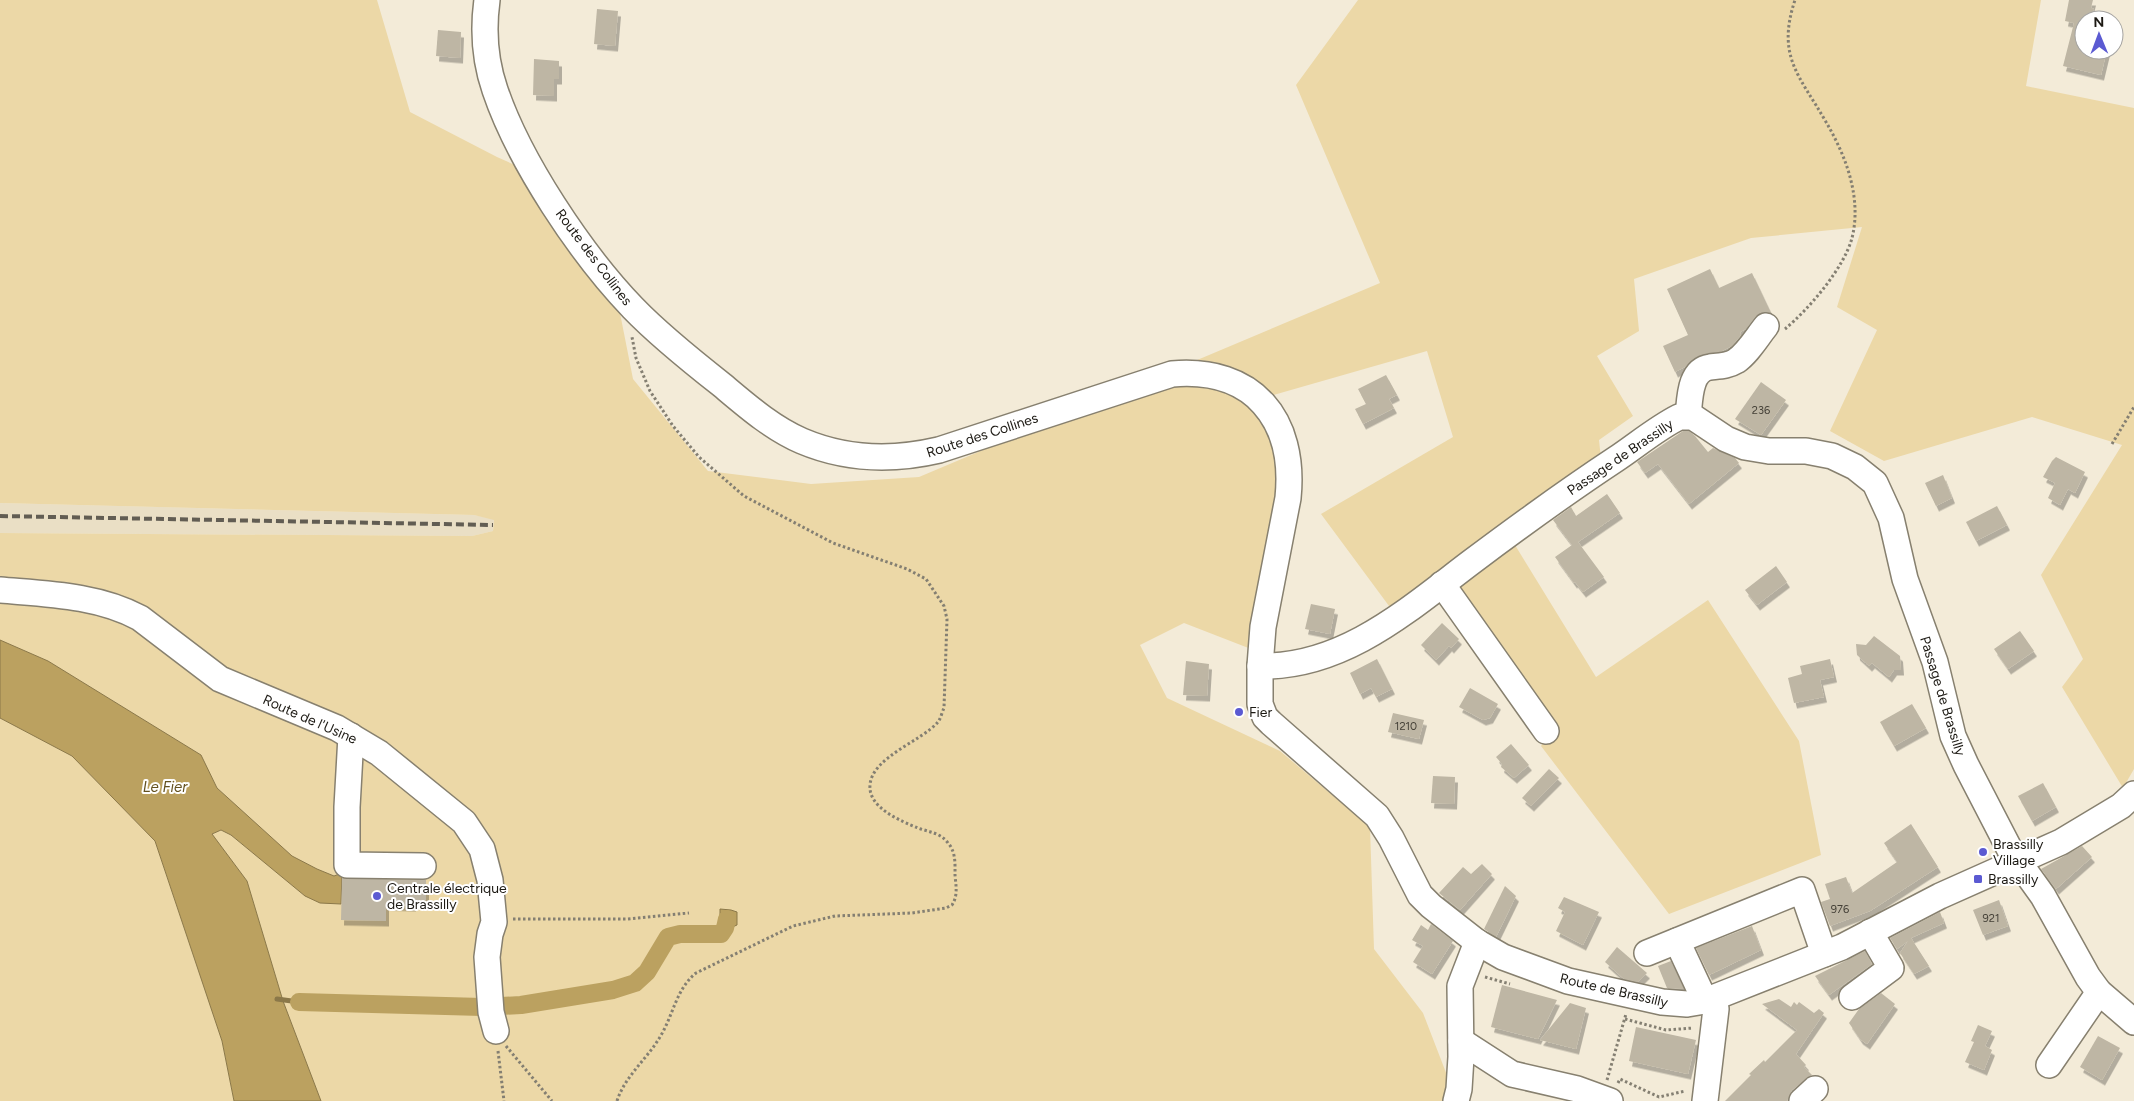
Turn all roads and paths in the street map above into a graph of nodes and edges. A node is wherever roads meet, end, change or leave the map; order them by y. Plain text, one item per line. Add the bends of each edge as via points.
1 (487, 0) edge
2 (1795, 0) edge
3 (634, 309) junction
4 (1773, 329) joint
5 (2134, 408) edge
6 (1688, 416) junction
7 (2112, 444) dead end
8 (1442, 584) junction
9 (0, 590) edge
10 (1260, 666) junction
11 (1546, 730) dead end
12 (350, 736) junction
13 (2134, 794) edge
14 (2018, 862) junction
15 (423, 866) dead end
16 (689, 913) dead end
17 (494, 919) junction
18 (1870, 932) junction
19 (1677, 941) junction
20 (1477, 942) junction
21 (1647, 953) dead end
22 (1824, 954) junction
23 (2099, 992) junction
24 (1632, 995) junction
25 (1852, 997) dead end
26 (1709, 1000) junction
27 (493, 1015) junction
28 (1625, 1019) junction
29 (2134, 1022) edge
30 (1714, 1029) junction
31 (1461, 1041) junction
32 (2049, 1065) dead end
33 (1707, 1090) edge
34 (1606, 1096) edge
35 (504, 1101) edge
36 (552, 1101) edge
37 (617, 1101) edge
38 (1456, 1101) edge

1 - 3 street, Route des Collines via 485,32 488,56 494,88 505,116 559,212
2 - 4 path via 1789,26 1790,60 1844,156 1852,186 1854,222 1852,239 1829,280 1803,312
3 - 10 street, Route des Collines via 767,421 804,442 861,457 902,456 939,450 1172,374 1199,373 1239,385 1257,397 1277,423 1289,464 1288,498
3 - 37 path via 631,323 636,358 650,391 699,457 744,496 833,543 926,579 944,606 947,619 944,708 939,720 878,769 870,788 878,806 918,828 936,833 949,843 955,857 956,894 952,905 946,908 808,921 696,973 685,984 661,1035 631,1075
4 - 6 street via 1736,361 1700,372 1692,386
5 - 7 path
6 - 8 street, Passage de Brassilly via 1675,419 1601,469
6 - 14 street, Passage de Brassilly via 1745,447 1832,456 1855,467 1876,483 1892,518 1905,579 1935,662 1953,736
8 - 10 street, Passage de Brassilly via 1381,629 1340,649 1296,664
8 - 11 street
9 - 12 street, Route de l'Usine via 89,600 128,612 220,679
10 - 20 street, Route de Brassilly via 1259,696 1265,717 1377,816 1420,895
12 - 15 street via 347,865
12 - 17 street, Route de l'Usine via 378,753 471,830 487,864
13 - 14 street, Route de Brassilly via 2108,815
14 - 18 street, Route de Brassilly via 1940,896
14 - 23 street, Passage de Brassilly via 2043,896
16 - 17 path via 611,920
17 - 27 street, Route de l'Usine via 487,957
18 - 22 street, Route de Brassilly
18 - 25 street via 1891,968
19 - 21 street
19 - 22 street via 1802,890
19 - 26 street
20 - 24 street, Route de Brassilly via 1533,970
20 - 31 street via 1460,986
22 - 26 street, Route de Brassilly
23 - 29 street, Passage de Brassilly
23 - 32 street
24 - 26 street, Route de Brassilly via 1676,1004
24 - 28 path
26 - 30 street via 1716,1009
27 - 35 path
27 - 36 path via 503,1042
28 - 30 path via 1666,1030
28 - 34 path
30 - 33 street
31 - 34 street via 1512,1074
31 - 38 street via 1461,1075
33 - 34 path via 1700,1078 1686,1091 1659,1097 1620,1080

